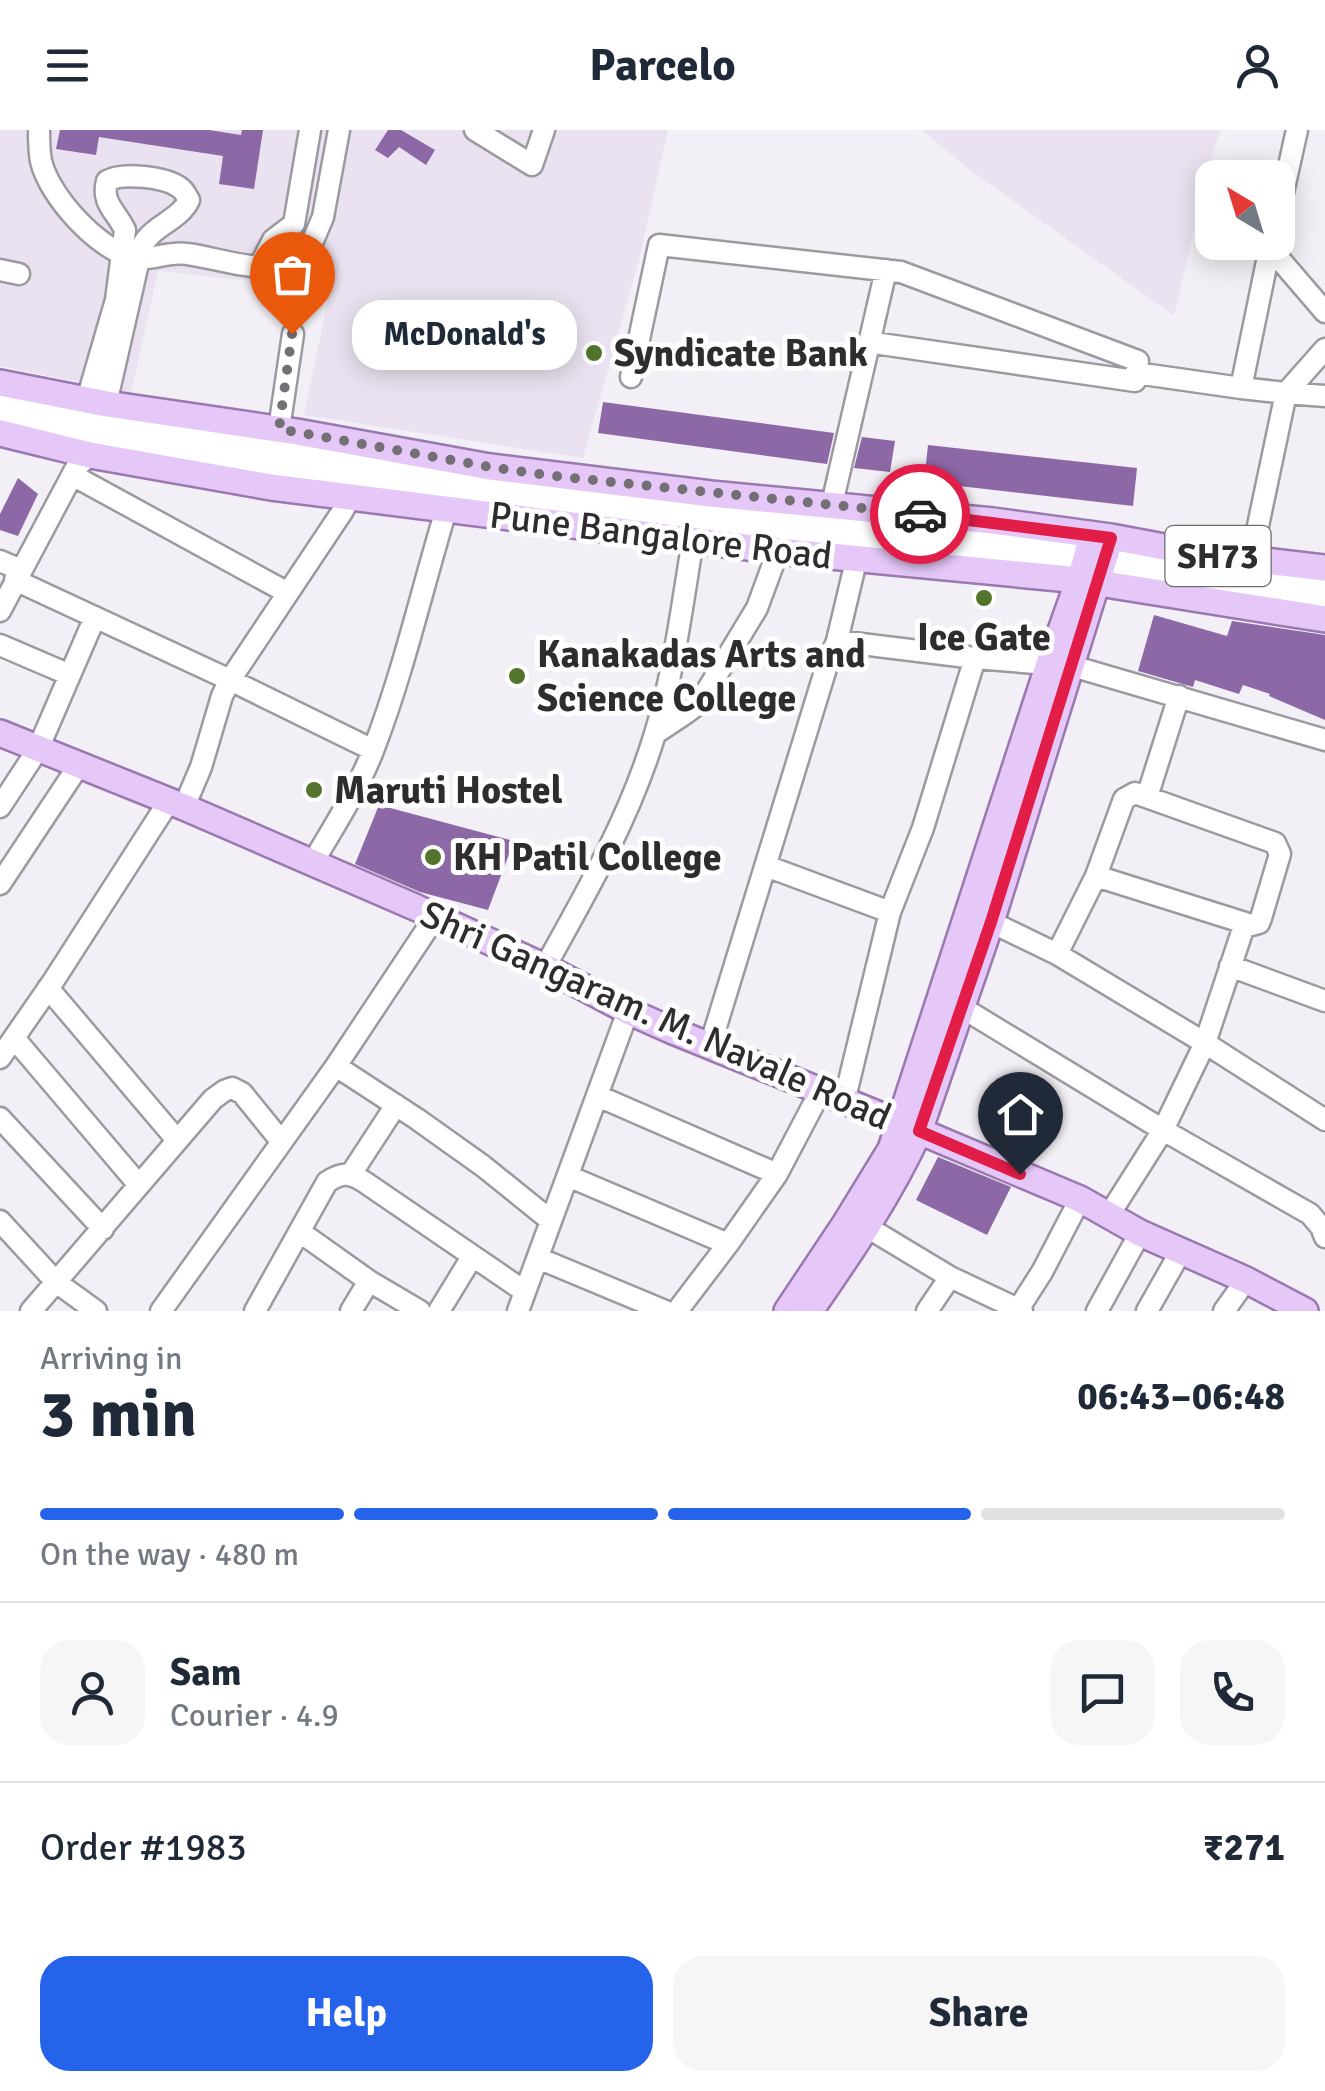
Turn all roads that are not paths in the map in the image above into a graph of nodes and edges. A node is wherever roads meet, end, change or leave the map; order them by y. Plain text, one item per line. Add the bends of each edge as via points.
1 (39, 130) edge
2 (300, 130) edge
3 (310, 130) edge
4 (339, 130) edge
5 (475, 130) edge
6 (544, 130) edge
7 (1296, 130) edge
8 (1290, 160) edge
9 (323, 217) junction
10 (291, 222) junction
11 (264, 260) junction
12 (1268, 260) edge
13 (1283, 260) edge
14 (127, 262) junction
15 (886, 270) junction
16 (116, 300) junction
17 (1325, 312) edge
18 (126, 322) junction
19 (292, 334) dead end
20 (874, 343) dead end
21 (1325, 349) edge
22 (1136, 374) junction
23 (631, 377) dead end
24 (0, 383) edge
25 (1242, 388) junction
26 (1286, 393) junction
27 (1325, 396) edge
28 (0, 400) edge
29 (0, 418) edge
30 (279, 429) junction
31 (0, 433) edge
32 (87, 436) junction
33 (351, 496) junction
34 (832, 504) junction
35 (446, 510) junction
36 (693, 540) junction
37 (778, 551) junction
38 (857, 558) junction
39 (1095, 559) junction
40 (1251, 559) junction
41 (0, 561) edge
42 (1325, 568) edge
43 (18, 575) junction
44 (1325, 583) edge
45 (288, 594) junction
46 (1325, 602) edge
47 (0, 611) edge
48 (96, 618) junction
49 (1325, 618) edge
50 (837, 640) junction
51 (0, 645) edge
52 (975, 658) junction
53 (1061, 665) junction
54 (70, 675) junction
55 (230, 680) junction
56 (1180, 696) junction
57 (0, 733) edge
58 (656, 733) junction
59 (1325, 740) edge
60 (38, 749) junction
61 (374, 750) junction
62 (80, 765) junction
63 (1147, 797) junction
64 (177, 804) junction
65 (0, 807) edge
66 (312, 864) junction
67 (766, 866) junction
68 (1096, 876) junction
69 (0, 884) edge
70 (890, 912) junction
71 (435, 917) junction
72 (991, 922) junction
73 (1245, 923) junction
74 (1057, 954) junction
75 (1230, 966) junction
76 (545, 967) junction
77 (48, 988) junction
78 (1325, 1001) edge
79 (961, 1007) junction
80 (628, 1012) junction
81 (14, 1038) junction
82 (1205, 1042) junction
83 (710, 1046) junction
84 (0, 1058) edge
85 (336, 1066) junction
86 (820, 1092) junction
87 (598, 1096) junction
88 (844, 1102) junction
89 (396, 1105) junction
90 (0, 1118) edge
91 (1325, 1120) edge
92 (909, 1128) junction
93 (1162, 1130) junction
94 (177, 1140) junction
95 (281, 1142) junction
96 (352, 1174) junction
97 (777, 1174) junction
98 (568, 1176) junction
99 (138, 1184) junction
100 (1080, 1199) junction
101 (1109, 1215) junction
102 (550, 1220) junction
103 (0, 1221) edge
104 (867, 1227) junction
105 (103, 1229) junction
106 (300, 1232) junction
107 (1140, 1233) junction
108 (1325, 1237) edge
109 (728, 1244) junction
110 (1181, 1251) junction
111 (472, 1257) junction
112 (538, 1258) junction
113 (950, 1276) junction
114 (1246, 1280) junction
115 (369, 1281) junction
116 (56, 1282) junction
117 (521, 1301) edge
118 (640, 1306) edge
119 (1019, 1310) edge
120 (31, 1311) edge
121 (96, 1311) edge
122 (160, 1311) edge
123 (255, 1311) edge
124 (351, 1311) edge
125 (420, 1311) edge
126 (439, 1311) edge
127 (665, 1311) edge
128 (676, 1311) edge
129 (787, 1311) edge
130 (810, 1311) edge
131 (927, 1311) edge
132 (1097, 1311) edge
133 (1147, 1311) edge
134 (1224, 1311) edge
135 (1305, 1311) edge

1 - 14 street via 41,162 58,195 75,219
2 - 10 street
3 - 10 street
4 - 9 street
5 - 6 street via 532,164
7 - 8 street
9 - 10 street
9 - 11 street via 308,255
10 - 11 street via 270,228 255,253
11 - 14 street via 181,252
12 - 25 street
13 - 17 street
14 - 14 street via 125,230 104,194 107,181 117,175 176,184 189,200 187,208 148,236
14 - 16 street
14 - 18 street
15 - 22 street via 1138,360
15 - 23 street via 659,244
15 - 34 street
16 - 18 street
16 - 32 street
18 - 32 street
19 - 30 street
20 - 22 street via 1136,380
21 - 26 street
22 - 25 street
24 - 32 main road, Pune Bangalore Road / SH73
25 - 26 street
26 - 27 street
26 - 40 street
28 - 32 street
29 - 32 street
30 - 32 main road, Pune Bangalore Road / SH73
30 - 34 main road, Pune Bangalore Road / SH73 via 490,467
31 - 32 main road, Pune Bangalore Road / SH73
32 - 33 main road, Pune Bangalore Road / SH73 via 271,487
32 - 39 street via 476,498 872,545
32 - 43 street
32 - 45 street
33 - 35 main road, Pune Bangalore Road / SH73
33 - 45 street
34 - 39 main road, Pune Bangalore Road / SH73 via 993,521
35 - 36 main road, Pune Bangalore Road / SH73
35 - 61 street
36 - 37 main road, Pune Bangalore Road / SH73
36 - 58 street
37 - 38 main road, Pune Bangalore Road / SH73
37 - 58 street via 757,608 708,689
38 - 39 main road, Pune Bangalore Road / SH73 via 950,569
38 - 50 street
39 - 40 main road, Pune Bangalore Road / SH73 via 1196,552
39 - 44 street
39 - 46 street
39 - 49 main road, Pune Bangalore Road / SH73
39 - 53 main road
40 - 42 main road, Pune Bangalore Road / SH73
41 - 43 street
43 - 47 street
43 - 48 street
45 - 55 street
48 - 54 street
48 - 55 street
50 - 52 street
50 - 67 street
51 - 54 street
52 - 53 street
52 - 70 street
53 - 56 street
53 - 72 main road
53 - 92 main road
54 - 60 street
55 - 61 street
55 - 64 street via 205,754
56 - 59 street
56 - 63 street
57 - 60 main road, Shri Gangaram. M. Navale Road
58 - 76 street via 612,844
60 - 62 main road, Shri Gangaram. M. Navale Road
60 - 65 street
61 - 66 street
62 - 64 main road, Shri Gangaram. M. Navale Road
62 - 69 street
63 - 68 street via 1135,793 1124,799
63 - 73 street via 1275,842 1280,854 1261,918
64 - 66 main road, Shri Gangaram. M. Navale Road
64 - 77 street
66 - 71 main road, Shri Gangaram. M. Navale Road
67 - 70 street
67 - 83 street
68 - 73 street
68 - 74 street
70 - 88 street
71 - 76 main road, Shri Gangaram. M. Navale Road
71 - 85 street
72 - 74 street
72 - 79 main road
73 - 75 street
74 - 82 street
75 - 78 street
75 - 82 street
76 - 80 main road, Shri Gangaram. M. Navale Road
77 - 81 street
77 - 94 street
79 - 92 main road
79 - 93 street
80 - 83 main road, Shri Gangaram. M. Navale Road
80 - 87 street
81 - 84 street
81 - 99 street
82 - 91 street
82 - 93 street
83 - 86 main road, Shri Gangaram. M. Navale Road
85 - 89 street
85 - 95 street
86 - 88 main road, Shri Gangaram. M. Navale Road
86 - 97 street
87 - 97 street
87 - 98 street
88 - 92 main road, Shri Gangaram. M. Navale Road
89 - 96 street
89 - 102 street
90 - 105 street
92 - 100 main road, Shri Gangaram. M. Navale Road
92 - 104 main road
92 - 129 main road
93 - 101 street
93 - 108 street via 1310,1214
94 - 95 street via 213,1099 232,1088
94 - 99 street
95 - 122 street
96 - 106 street via 328,1182
96 - 111 street
97 - 109 street
98 - 102 street
98 - 109 street
99 - 105 street
100 - 101 main road, Shri Gangaram. M. Navale Road
100 - 119 street
101 - 107 main road, Shri Gangaram. M. Navale Road
102 - 112 street
103 - 116 street
104 - 113 street
104 - 130 main road
105 - 116 street
106 - 115 street
106 - 123 street
107 - 110 main road, Shri Gangaram. M. Navale Road
107 - 132 street
109 - 128 street
110 - 114 main road, Shri Gangaram. M. Navale Road
110 - 133 street
111 - 117 street
111 - 126 street
112 - 117 street
112 - 118 street
113 - 119 street
113 - 131 street
114 - 134 street
114 - 135 main road, Shri Gangaram. M. Navale Road
115 - 124 street
115 - 125 street
116 - 120 street
116 - 121 street
118 - 127 street

